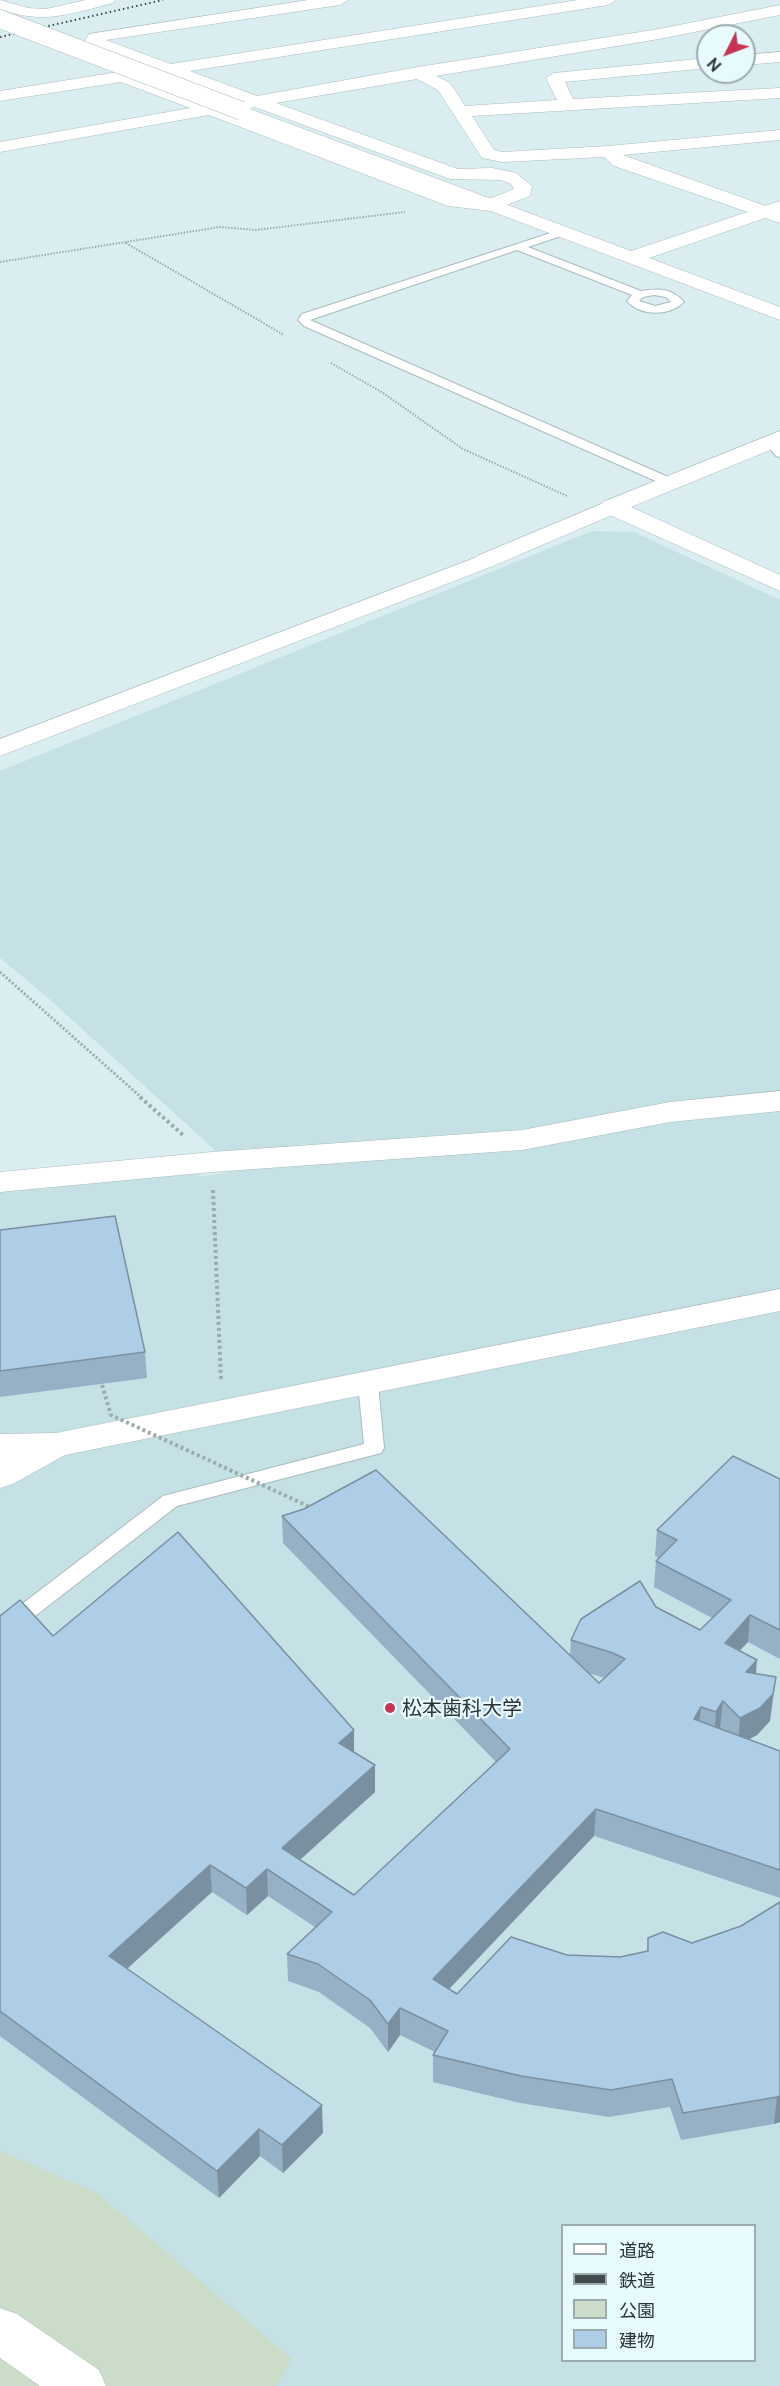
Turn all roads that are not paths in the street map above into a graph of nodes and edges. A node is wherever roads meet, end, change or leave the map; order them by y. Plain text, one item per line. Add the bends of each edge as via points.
1 (107, 0) edge
2 (329, 1) edge
3 (0, 4) edge
4 (474, 4) dead end
5 (606, 5) edge
6 (780, 10) edge
7 (26, 13) junction
8 (498, 18) junction
9 (0, 20) edge
10 (637, 23) dead end
11 (659, 34) junction
12 (249, 57) junction
13 (696, 57) edge
14 (780, 57) edge
15 (756, 59) edge
16 (696, 64) edge
17 (267, 68) dead end
18 (171, 69) junction
19 (418, 72) junction
20 (123, 77) junction
21 (286, 80) dead end
22 (304, 92) junction
23 (780, 93) edge
24 (0, 96) edge
25 (719, 98) junction
26 (249, 106) junction
27 (567, 106) junction
28 (208, 108) junction
29 (460, 111) junction
30 (772, 136) edge
31 (0, 147) edge
32 (608, 151) junction
33 (780, 151) edge
34 (492, 205) junction
35 (775, 212) edge
36 (563, 232) junction
37 (518, 247) junction
38 (630, 258) junction
39 (640, 294) dead end
40 (780, 314) edge
41 (777, 445) edge
42 (671, 483) junction
43 (611, 507) junction
44 (780, 584) edge
45 (0, 748) edge
46 (780, 1101) edge
47 (0, 1182) edge
48 (780, 1300) edge
49 (368, 1384) junction
50 (56, 1445) junction
51 (0, 1446) edge
52 (0, 1475) edge
53 (0, 1632) edge
54 (0, 2330) edge
55 (81, 2386) edge

1 - 7 street via 46,14
2 - 18 street via 95,37 93,41
3 - 7 street
4 - 8 street
5 - 8 street
6 - 11 street
7 - 9 street
8 - 12 street
9 - 26 street, bridge
10 - 11 street
11 - 13 street
11 - 19 street
12 - 17 street
12 - 18 street
14 - 15 street
16 - 27 street via 554,78
18 - 20 street
18 - 26 street
19 - 22 street
19 - 29 street via 444,87
20 - 24 street
20 - 28 street
21 - 22 street
22 - 26 street
23 - 25 street
25 - 27 street
25 - 30 street
26 - 28 street
26 - 34 street
26 - 34 street via 456,175 488,174 519,180 523,192
27 - 29 street
28 - 31 street via 81,135
28 - 34 street via 456,202
29 - 32 street via 488,154 502,157
30 - 32 street
30 - 33 street
32 - 35 street via 620,162
34 - 36 street
35 - 38 street
36 - 37 lane
36 - 38 street
37 - 39 lane
37 - 42 lane via 317,312 304,320
38 - 40 street
41 - 42 street
42 - 43 street
43 - 44 street
43 - 45 street via 392,599
46 - 47 street via 670,1112 522,1140
48 - 49 street
49 - 50 street
49 - 53 lane via 374,1448 170,1501
50 - 51 street
50 - 52 street
54 - 55 street

